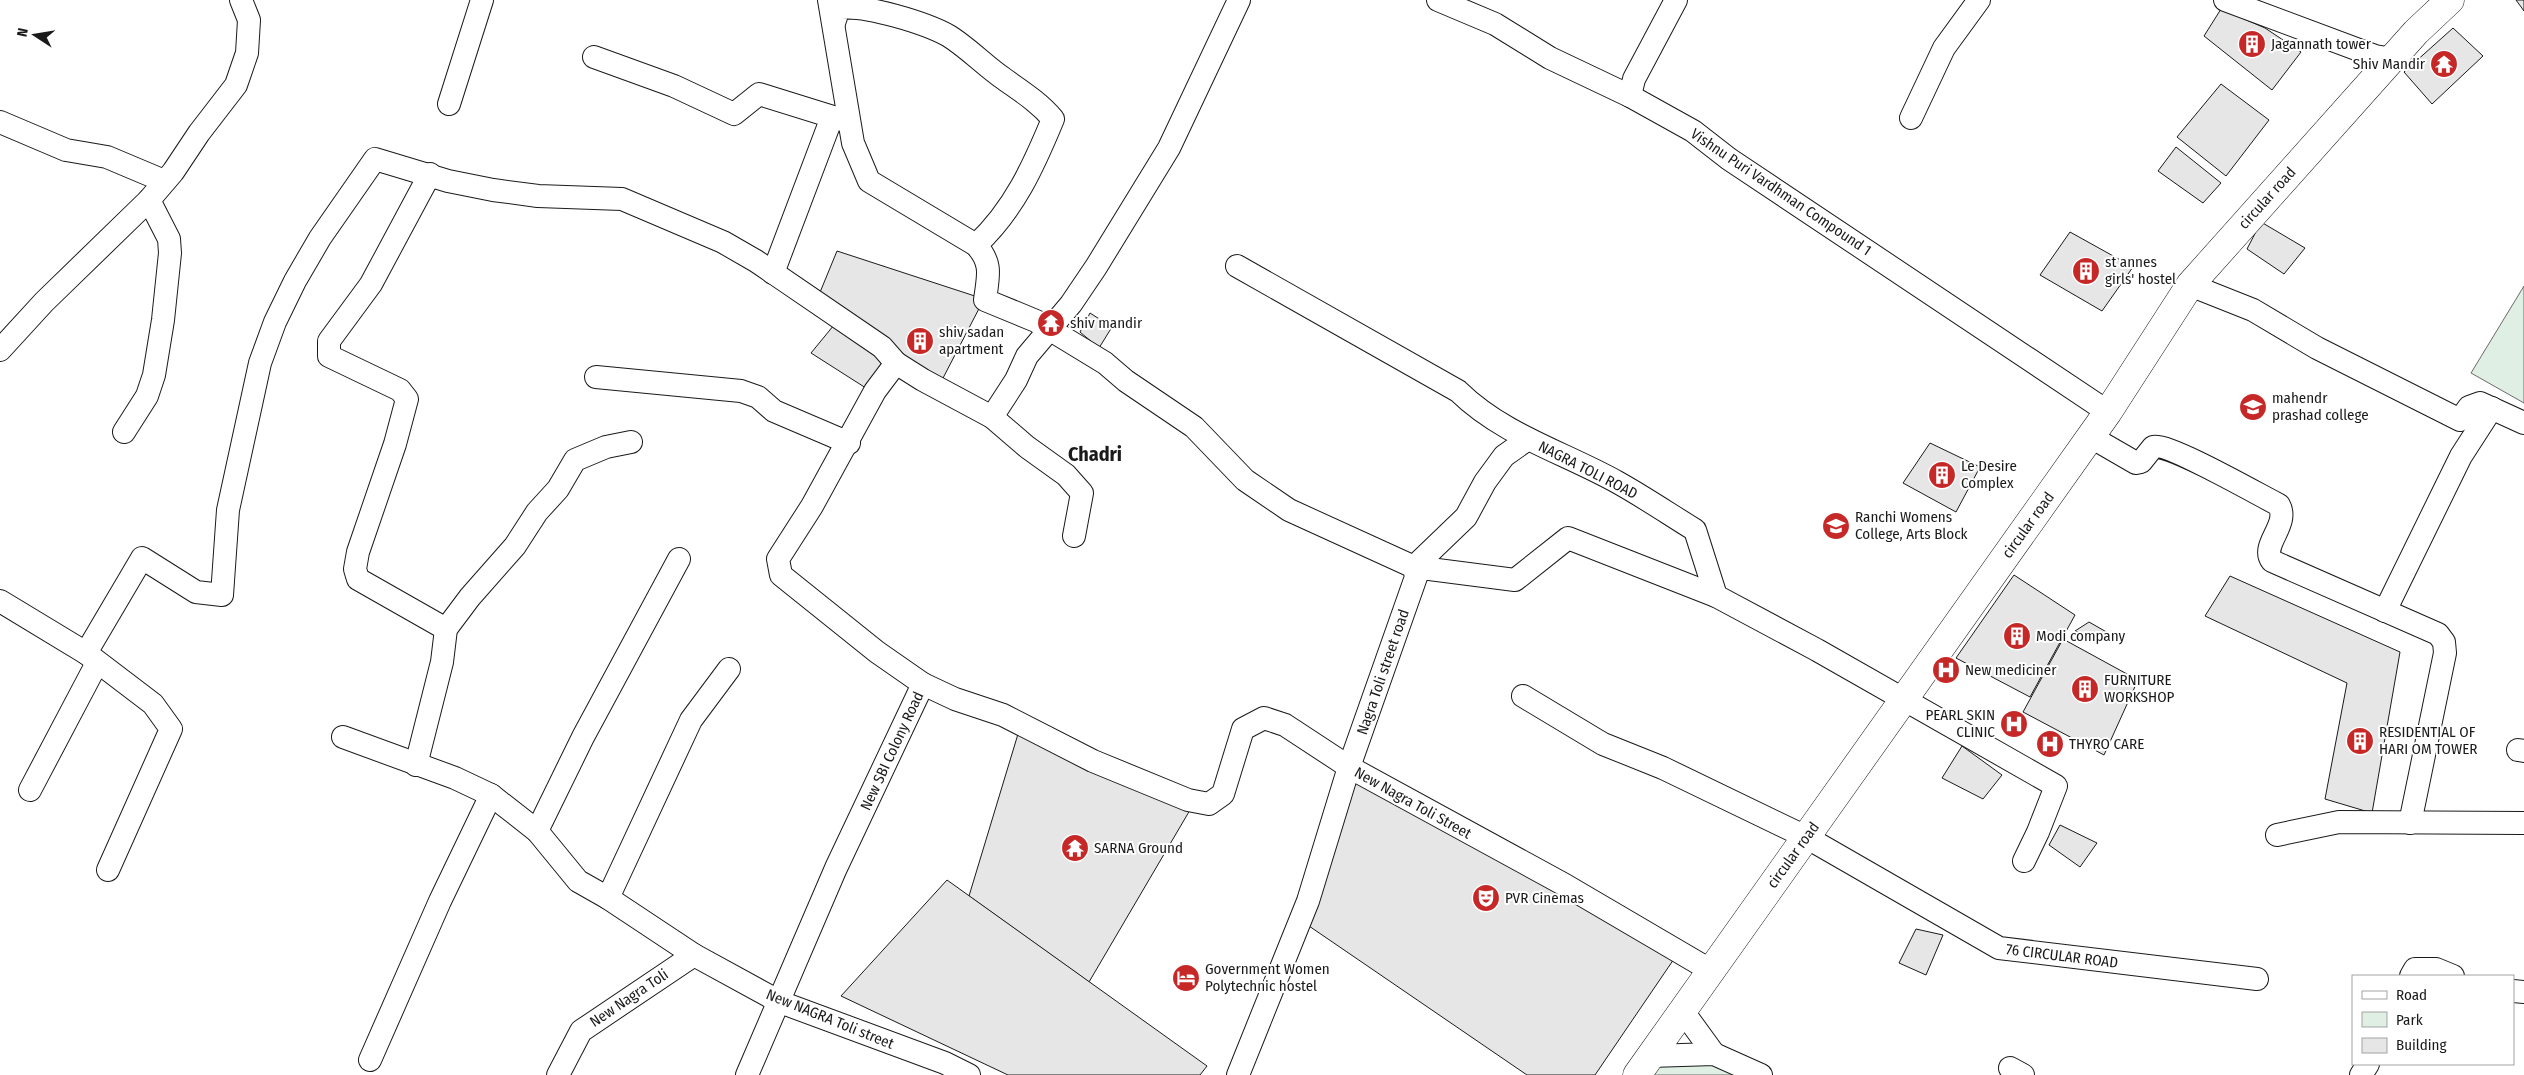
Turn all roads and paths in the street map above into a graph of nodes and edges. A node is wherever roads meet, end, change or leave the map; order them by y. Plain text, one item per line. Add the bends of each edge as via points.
1 (241, 0) edge
2 (482, 0) edge
3 (829, 0) edge
4 (1239, 0) edge
5 (1438, 0) edge
6 (1676, 0) edge
7 (1979, 0) edge
8 (2225, 0) edge
9 (2450, 0) edge
10 (834, 23) junction
11 (594, 57) dead end
12 (2392, 59) junction
13 (1630, 96) junction
14 (449, 104) dead end
15 (1911, 118) dead end
16 (841, 120) junction
17 (0, 122) edge
18 (430, 174) junction
19 (164, 181) junction
20 (149, 200) junction
21 (976, 245) junction
22 (1237, 266) dead end
23 (773, 273) junction
24 (2190, 285) junction
25 (1049, 328) junction
26 (0, 350) edge
27 (896, 363) junction
28 (596, 377) dead end
29 (2492, 408) junction
30 (2108, 412) junction
31 (992, 417) junction
32 (2524, 424) edge
33 (124, 432) dead end
34 (2091, 437) junction
35 (1528, 439) junction
36 (632, 442) dead end
37 (848, 443) junction
38 (1074, 536) dead end
39 (679, 558) dead end
40 (1415, 572) junction
41 (1716, 596) junction
42 (0, 601) edge
43 (2385, 611) junction
44 (446, 628) junction
45 (92, 658) junction
46 (729, 669) dead end
47 (923, 684) junction
48 (1523, 696) dead end
49 (1903, 699) junction
50 (343, 737) dead end
51 (416, 765) junction
52 (1349, 767) junction
53 (30, 790) dead end
54 (491, 795) junction
55 (2410, 822) junction
56 (2524, 823) edge
57 (537, 831) junction
58 (2277, 835) dead end
59 (1806, 837) junction
60 (2024, 861) dead end
61 (108, 870) dead end
62 (608, 898) junction
63 (694, 955) junction
64 (1710, 970) junction
65 (2411, 975) edge
66 (2451, 975) edge
67 (2257, 979) dead end
68 (780, 1002) junction
69 (1682, 1010) junction
70 (1714, 1054) junction
71 (370, 1060) dead end
72 (1644, 1066) edge
73 (558, 1075) edge
74 (747, 1075) edge
75 (969, 1075) edge
76 (1238, 1075) edge
77 (1762, 1075) edge

1 - 19 street via 249,20 247,53 236,85
2 - 14 street
3 - 10 street
4 - 25 street via 1169,148 1096,267 1071,304
5 - 13 street, Vishnu Puri Vardhman Compound 1 via 1495,24 1550,58
6 - 13 street via 1634,79
7 - 15 street via 1944,48
8 - 12 street via 2375,56
9 - 12 main road, circular road
10 - 16 street
10 - 21 street via 839,8 848,6 893,16 947,36 1040,103 1053,119 1023,186 996,227
11 - 16 street via 674,86 734,114 759,94
12 - 24 main road, circular road
13 - 30 street, Vishnu Puri Vardhman Compound 1 via 1694,131 1729,159
16 - 21 street via 869,181
16 - 23 street
17 - 19 street via 66,150 108,157
18 - 23 street via 493,190 529,195 622,199 724,242
18 - 44 street via 389,252 328,341 327,350 329,356 400,390 407,399 358,552 355,569 358,579
18 - 45 street via 375,159 320,238 275,322 260,363 228,510 222,595 196,592 142,558
19 - 20 street
20 - 26 street via 44,302
20 - 33 street via 169,239 163,320 154,375
21 - 25 street via 986,256 989,273 985,300
22 - 35 street, NAGRA TOLI ROAD via 1458,391 1477,410
23 - 27 street via 882,347
24 - 29 street via 2252,310 2317,348 2460,420 2469,407 2480,403
24 - 30 main road, circular road
25 - 31 street via 1027,356
25 - 40 street via 1105,363 1194,427 1245,480 1289,510
27 - 31 street
27 - 37 street via 875,391
28 - 37 street via 741,391 758,398 774,411
29 - 32 street
29 - 43 street via 2461,456
30 - 34 main road, circular road
31 - 38 street via 1026,447 1066,475 1082,493
34 - 43 street via 2136,463 2141,462 2153,447 2161,447 2192,459 2279,505 2282,517 2270,548 2272,561
34 - 49 main road, circular road
35 - 40 street via 1504,456 1466,517
35 - 41 street, NAGRA TOLI ROAD via 1616,481 1695,530
36 - 44 street via 606,447 575,460 558,489 537,512 515,546
37 - 47 street via 778,560 781,575 877,652
39 - 57 street via 604,695
40 - 41 street via 1515,580 1568,538
40 - 52 street, Nagra Toli street road
41 - 49 street
42 - 45 street
43 - 55 street via 2438,634 2444,642 2445,653
44 - 51 street via 442,662
45 - 53 street
45 - 61 street via 153,704 171,730
46 - 62 street via 691,720
47 - 52 street, New SBI Colony Road via 1003,715 1093,760 1188,800 1209,804 1223,794 1243,729 1264,718 1285,725
47 - 68 street, New SBI Colony Road via 836,868
48 - 59 street, 76 CIRCULAR ROAD via 1603,744 1663,768
49 - 59 main road, circular road
49 - 60 street via 2056,786
50 - 51 street, New NAGRA Toli street
51 - 54 street, New NAGRA Toli street
52 - 64 street, New Nagra Toli Street via 1565,885
52 - 76 street, New Nagra Toli Street via 1308,901
54 - 57 street, New NAGRA Toli street
54 - 71 street via 440,900
55 - 56 street
55 - 58 street via 2339,822
57 - 62 street, New NAGRA Toli street via 578,881
59 - 64 main road, circular road
59 - 67 street, 76 CIRCULAR ROAD via 1999,948
62 - 63 street, New NAGRA Toli street
63 - 68 street, New NAGRA Toli street
63 - 73 street, New Nagra Toli via 582,1031
64 - 69 main road, circular road
65 - 66 street via 2415,969 2436,969
68 - 74 street, New SBI Colony Road
68 - 75 street, New NAGRA Toli street via 946,1063
69 - 70 street
69 - 72 main road, circular road
70 - 72 street
70 - 77 street

